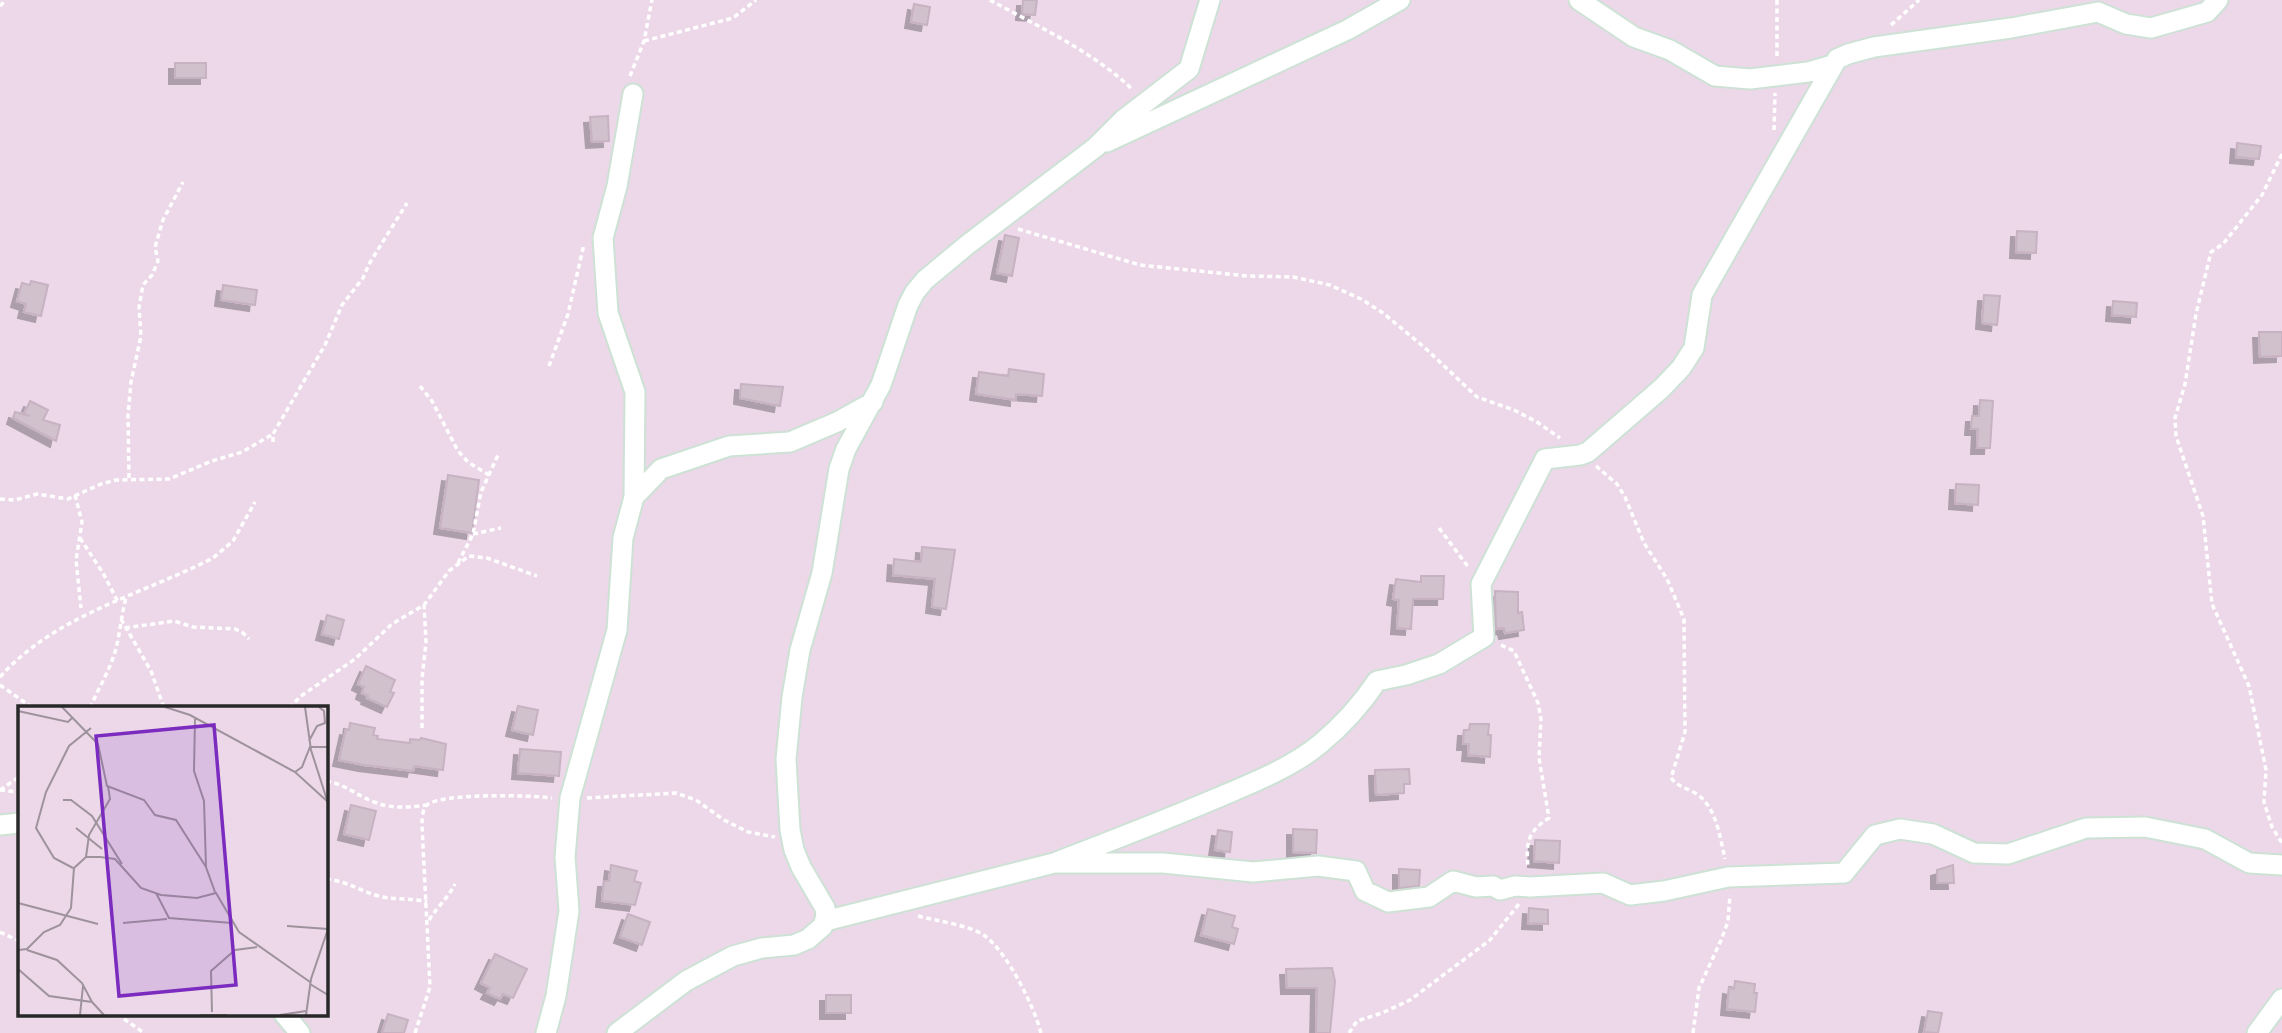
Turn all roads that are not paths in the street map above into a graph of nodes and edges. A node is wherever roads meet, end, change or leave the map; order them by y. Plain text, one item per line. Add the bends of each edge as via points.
1 (1210, 0) edge
2 (1400, 0) edge
3 (1579, 0) edge
4 (2218, 0) edge
5 (1832, 65) junction
6 (633, 94) dead end
7 (1096, 147) junction
8 (874, 401) junction
9 (634, 497) junction
10 (18, 823) edge
11 (0, 825) edge
12 (1054, 863) junction
13 (2282, 865) edge
14 (825, 921) junction
15 (2282, 999) edge
16 (286, 1016) edge
17 (300, 1033) edge
18 (546, 1033) edge
19 (617, 1033) edge
20 (2257, 1033) edge

1 - 7 street via 1189,69
2 - 7 street via 1346,30
3 - 5 street via 1634,37 1670,50 1715,76 1749,79
4 - 5 street via 2207,12 2151,27 2126,24 2098,12 1874,47 1848,54
5 - 12 street via 1702,295 1693,348 1681,368 1588,452 1545,458 1481,584 1484,637 1439,664 1377,681 1358,709 1299,759 1241,788
6 - 9 street via 603,238 608,313 635,392
7 - 8 street via 925,280 908,305
8 - 9 street via 790,442 729,446 661,469
8 - 14 street via 839,469 822,573 796,669 786,759 792,840 801,867 825,908
9 - 18 street via 623,538 617,629 570,798 565,857 569,911
10 - 11 street
12 - 13 street via 1163,863 1253,872 1318,866 1356,871 1365,891 1388,902 1429,897 1453,881 1500,890 1603,883 1630,895 1728,877 1844,873 1875,835 1900,829 1933,834 1974,853 2008,854 2086,828 2145,827 2205,839 2249,863
12 - 14 street
14 - 19 street via 816,934 794,945 733,957 686,981
15 - 20 street
16 - 17 street

